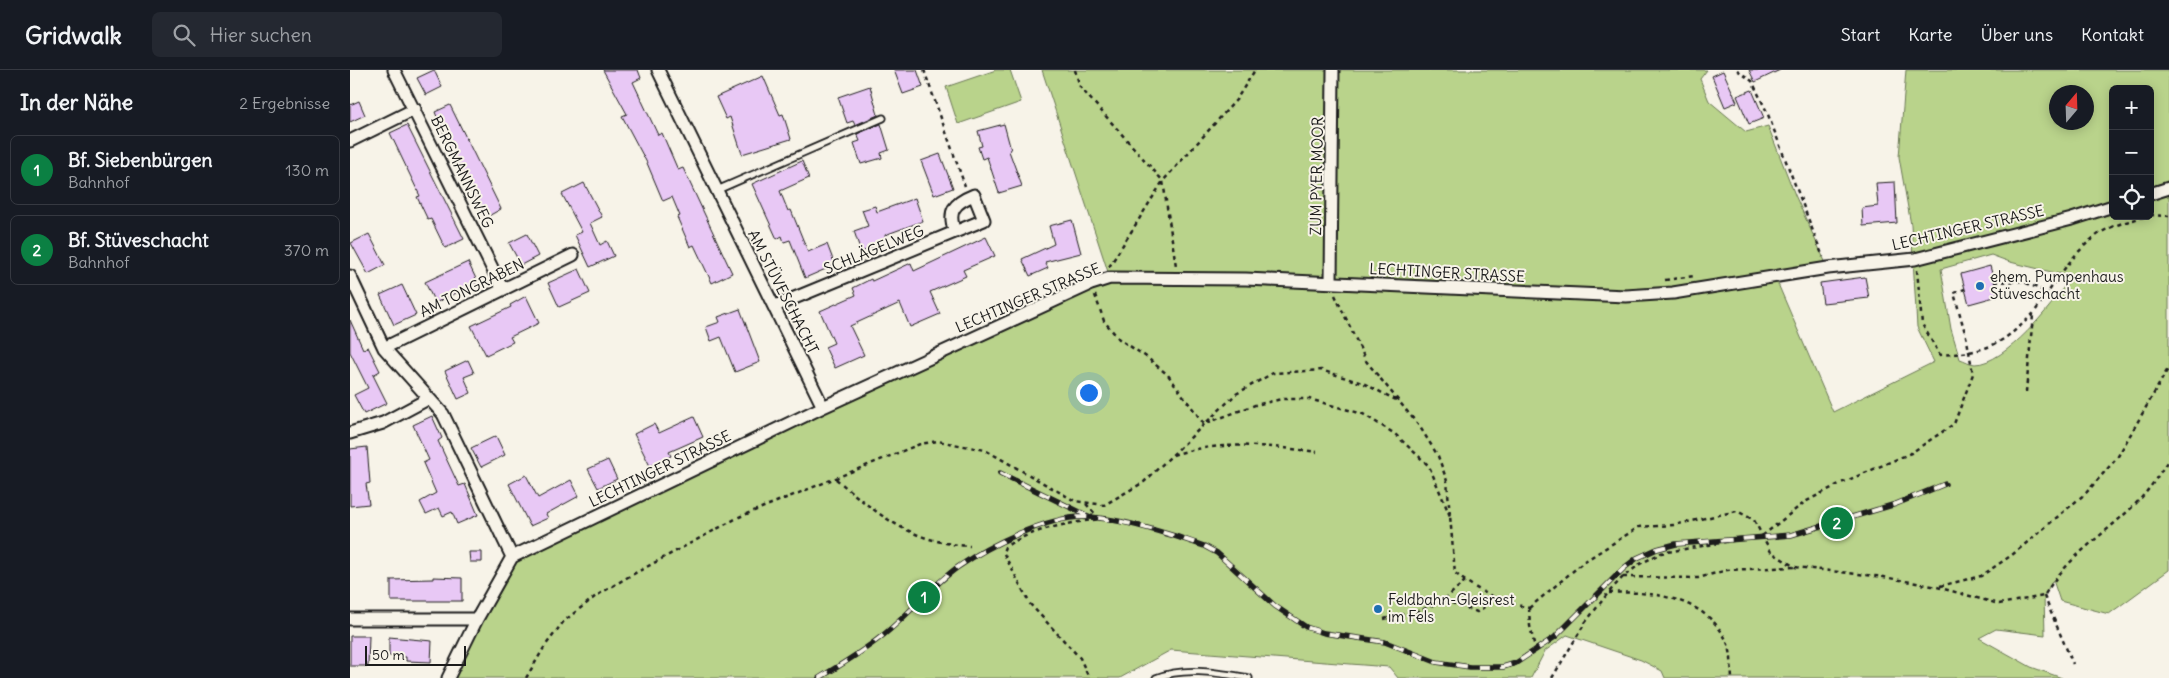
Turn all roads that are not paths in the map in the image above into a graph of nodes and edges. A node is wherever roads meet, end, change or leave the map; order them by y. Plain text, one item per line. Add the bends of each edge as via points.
1 (394, 70) edge
2 (658, 70) edge
3 (1333, 70) edge
4 (415, 109) junction
5 (883, 118) dead end
6 (350, 141) edge
7 (2169, 188) edge
8 (715, 191) junction
9 (2154, 193) edge
10 (2109, 207) edge
11 (955, 232) junction
12 (572, 255) dead end
13 (350, 276) edge
14 (1331, 282) junction
15 (502, 288) junction
16 (775, 306) junction
17 (384, 348) junction
18 (428, 399) junction
19 (823, 406) junction
20 (350, 433) edge
21 (512, 557) junction
22 (350, 619) edge
23 (477, 619) junction
24 (448, 678) edge
25 (1156, 678) edge
26 (1249, 678) edge

1 - 4 street, BERGMANNSWEG
2 - 8 street, AM STÜVESCHACHT
3 - 14 street, ZUM PYER MOOR
4 - 6 street
4 - 15 street, BERGMANNSWEG
5 - 8 lane
7 - 9 street
8 - 16 street, AM STÜVESCHACHT
10 - 14 street, LECHTINGER STRASSE via 2072,220 1915,259 1828,268 1673,293 1626,296
11 - 11 street, SCHLÄGELWEG via 984,220 974,195 954,208 950,221
11 - 16 street, SCHLÄGELWEG
12 - 15 street, AM TONGRABEN
13 - 17 street
14 - 19 street, LECHTINGER STRASSE via 1110,278
15 - 17 street, AM TONGRABEN
16 - 19 street, AM STÜVESCHACHT
17 - 18 street
18 - 20 street via 383,423
18 - 21 street via 443,414
19 - 21 street, LECHTINGER STRASSE
21 - 23 street
22 - 23 street
23 - 24 street
25 - 26 lane via 1172,671

